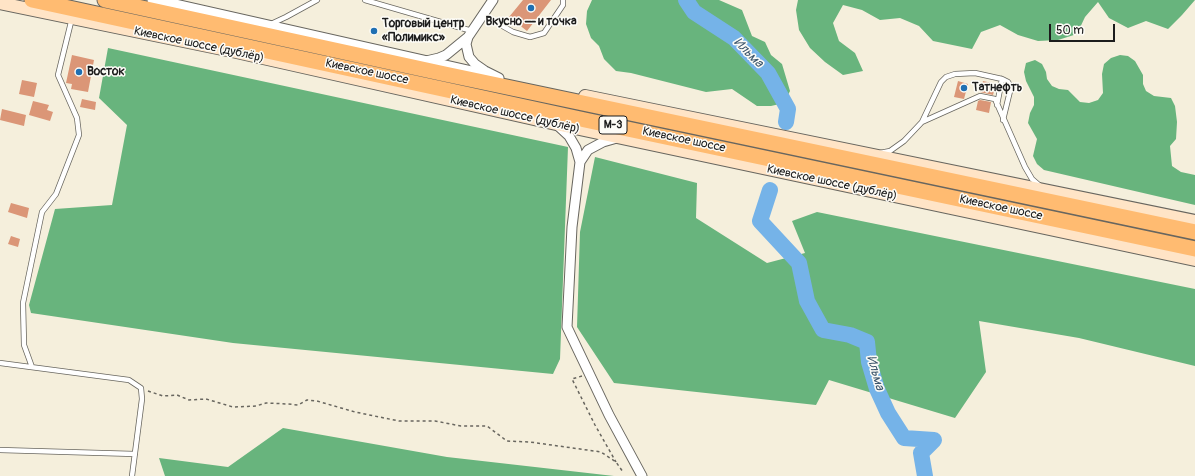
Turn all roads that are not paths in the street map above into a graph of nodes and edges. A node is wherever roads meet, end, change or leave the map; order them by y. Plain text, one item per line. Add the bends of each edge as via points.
1 (32, 0) edge
2 (105, 0) edge
3 (153, 0) edge
4 (317, 0) edge
5 (365, 0) edge
6 (493, 0) edge
7 (563, 0) edge
8 (0, 3) edge
9 (483, 15) junction
10 (72, 18) junction
11 (266, 26) junction
12 (470, 34) junction
13 (424, 61) junction
14 (1002, 79) junction
15 (494, 81) junction
16 (997, 105) junction
17 (1003, 120) junction
18 (922, 122) junction
19 (556, 124) junction
20 (618, 138) junction
21 (873, 155) junction
22 (580, 162) junction
23 (1046, 191) junction
24 (1195, 221) edge
25 (1195, 232) edge
26 (1195, 249) edge
27 (1195, 260) edge
28 (0, 363) edge
29 (32, 367) junction
30 (0, 450) edge
31 (136, 454) junction
32 (132, 476) edge
33 (642, 476) edge

1 - 26 highway, Киевское шоссе / М-3
2 - 15 highway, Киевское шоссе / М-3
3 - 11 street
4 - 11 lane
5 - 12 lane
6 - 9 street
7 - 9 lane via 563,6 544,33 530,37 513,32
8 - 10 main road, Киевское шоссе (дублёр)
9 - 12 street
10 - 19 main road, Киевское шоссе (дублёр)
10 - 29 lane via 58,75 77,118 79,135 56,194 42,212 23,303 24,346
11 - 13 street
12 - 13 street via 446,55
12 - 15 street via 466,44 469,57
13 - 15 street
14 - 16 lane
14 - 17 lane via 1008,82 1011,90
14 - 18 lane via 975,73 946,77 939,85
15 - 21 main road via 562,91
15 - 25 highway, Киевское шоссе / М-3
16 - 17 lane
16 - 18 lane via 994,99 980,96
17 - 23 lane via 1032,179
18 - 21 lane via 894,148
19 - 20 main road, Киевское шоссе (дублёр)
19 - 22 street via 569,136
20 - 22 street via 588,150
20 - 27 main road, Киевское шоссе (дублёр)
21 - 23 main road
22 - 33 street via 572,227 567,327 609,415
23 - 24 main road
28 - 29 lane
29 - 31 lane via 129,380 141,388
30 - 31 lane
31 - 32 lane

